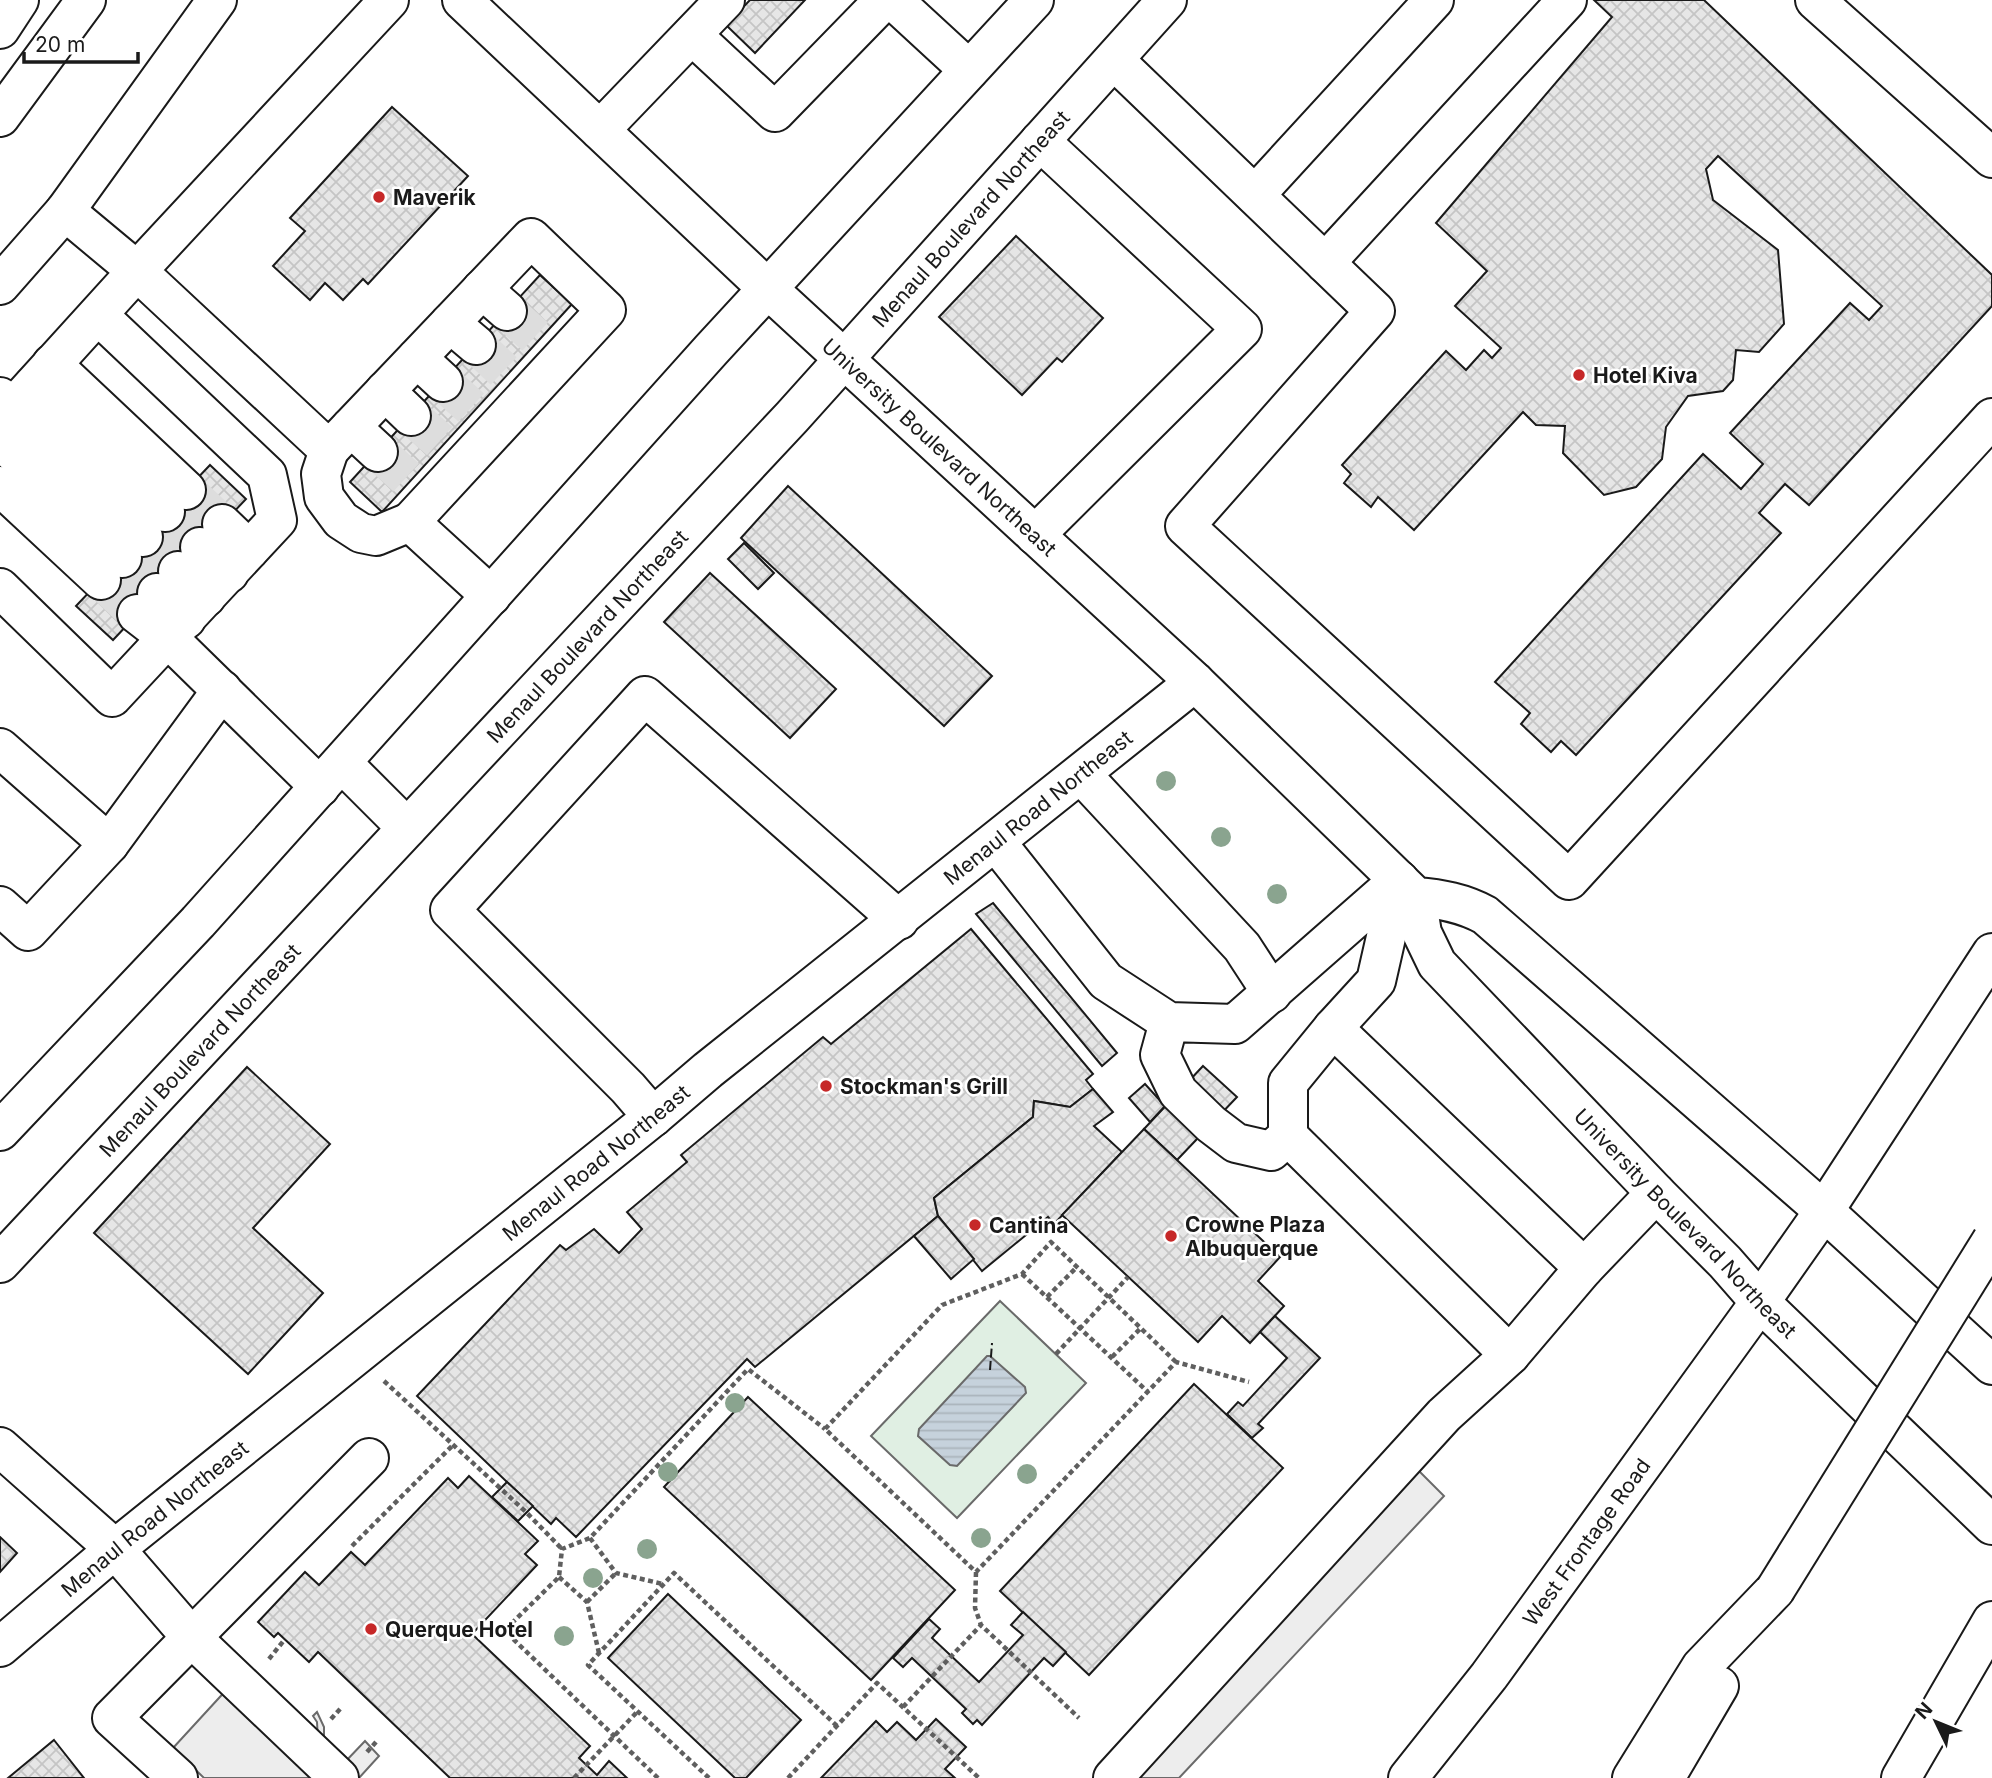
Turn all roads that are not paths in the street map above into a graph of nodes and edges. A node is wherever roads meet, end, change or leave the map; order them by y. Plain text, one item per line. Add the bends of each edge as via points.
1 (19, 0) edge
2 (86, 0) edge
3 (217, 0) edge
4 (389, 0) edge
5 (462, 0) edge
6 (725, 0) edge
7 (884, 0) edge
8 (892, 0) edge
9 (1034, 0) edge
10 (1167, 0) edge
11 (1434, 0) edge
12 (1567, 0) edge
13 (1815, 0) edge
14 (0, 29) edge
15 (692, 35) junction
16 (1114, 60) junction
17 (969, 70) junction
18 (0, 117) edge
19 (600, 130) junction
20 (1041, 141) junction
21 (1992, 158) edge
22 (1255, 195) junction
23 (65, 211) junction
24 (1325, 263) junction
25 (137, 271) junction
26 (0, 285) edge
27 (768, 289) junction
28 (98, 314) junction
29 (845, 359) junction
30 (16, 403) edge
31 (1992, 418) edge
32 (353, 443) junction
33 (0, 486) edge
34 (417, 501) junction
35 (143, 535) junction
36 (1035, 535) junction
37 (179, 570) junction
38 (0, 587) edge
39 (208, 596) junction
40 (491, 596) junction
41 (1195, 682) junction
42 (222, 690) junction
43 (0, 748) edge
44 (1081, 774) junction
45 (331, 775) junction
46 (407, 828) junction
47 (996, 842) junction
48 (109, 844) junction
49 (1408, 888) junction
50 (0, 906) edge
51 (899, 920) junction
52 (1992, 953) edge
53 (1272, 993) junction
54 (1169, 1022) junction
55 (1333, 1028) junction
56 (653, 1117) junction
57 (0, 1131) edge
58 (1288, 1136) junction
59 (1656, 1194) junction
60 (1824, 1211) junction
61 (1992, 1240) edge
62 (0, 1263) edge
63 (1584, 1268) junction
64 (1760, 1302) junction
65 (1510, 1355) junction
66 (1992, 1365) edge
67 (0, 1447) edge
68 (369, 1458) dead end
69 (1992, 1525) edge
70 (115, 1549) junction
71 (1775, 1590) junction
72 (1992, 1621) edge
73 (192, 1638) junction
74 (0, 1647) edge
75 (178, 1778) edge
76 (339, 1778) edge
77 (1113, 1778) edge
78 (1408, 1778) edge
79 (1632, 1778) edge
80 (1665, 1778) edge
81 (1901, 1778) edge

1 - 14 main road
2 - 18 main road
3 - 23 main road
4 - 25 main road
5 - 19 main road, University Boulevard Northeast
6 - 15 main road
7 - 15 main road via 775,112
8 - 17 main road
9 - 17 main road
10 - 16 main road, Menaul Boulevard Northeast
11 - 22 main road
12 - 24 main road
13 - 21 main road
15 - 19 main road
16 - 20 main road, Menaul Boulevard Northeast
16 - 22 main road
17 - 27 main road
19 - 27 main road, University Boulevard Northeast
20 - 29 main road, Menaul Boulevard Northeast
20 - 36 main road via 1242,329
22 - 24 main road
23 - 25 main road
23 - 26 main road
24 - 31 main road via 1375,311 1185,526 1569,880
25 - 28 main road
25 - 32 main road
27 - 29 main road, University Boulevard Northeast
27 - 40 main road
28 - 30 main road
28 - 39 main road via 267,475 277,520
29 - 36 main road, University Boulevard Northeast
29 - 46 main road, Menaul Boulevard Northeast
30 - 35 main road
30 - 35 main road
32 - 34 main road via 321,474 324,497 341,520 361,533 376,536
32 - 34 main road via 398,403 495,300 531,237 606,310 550,349
33 - 35 main road
34 - 40 main road
36 - 41 main road, University Boulevard Northeast
37 - 39 main road
37 - 39 main road
37 - 39 main road
38 - 39 main road via 112,698
39 - 42 main road
40 - 45 main road
41 - 44 main road, Menaul Road Northeast
41 - 49 main road, University Boulevard Northeast
42 - 45 main road
42 - 48 main road
43 - 48 main road
44 - 47 main road, Menaul Road Northeast
44 - 53 main road via 1242,947
45 - 46 main road
45 - 57 main road
46 - 62 main road, Menaul Boulevard Northeast
47 - 51 main road, Menaul Road Northeast
47 - 54 main road via 1106,981
48 - 50 main road via 28,931
49 - 53 main road
49 - 55 main road via 1376,981
49 - 59 main road, University Boulevard Northeast via 1437,964
49 - 60 main road via 1485,915
51 - 56 main road, Menaul Road Northeast
51 - 56 main road via 645,696 450,910
52 - 60 main road, West Frontage Road
53 - 54 main road via 1235,1024
54 - 58 main road via 1160,1055 1178,1092 1211,1124 1236,1143 1271,1151
55 - 58 main road via 1288,1083
55 - 63 main road
56 - 70 main road, Menaul Road Northeast
58 - 65 main road
59 - 63 main road
59 - 64 main road, University Boulevard Northeast
60 - 64 main road, West Frontage Road
60 - 66 main road
61 - 71 main road, bridge
63 - 65 main road
64 - 69 main road, University Boulevard Northeast
64 - 78 main road, West Frontage Road via 1489,1676
65 - 77 main road via 1444,1415
67 - 70 main road
68 - 73 main road
70 - 73 main road
70 - 74 main road, Menaul Road Northeast
71 - 79 main road via 1701,1667
71 - 80 main road
72 - 81 main road
73 - 75 main road via 112,1718
73 - 76 main road

